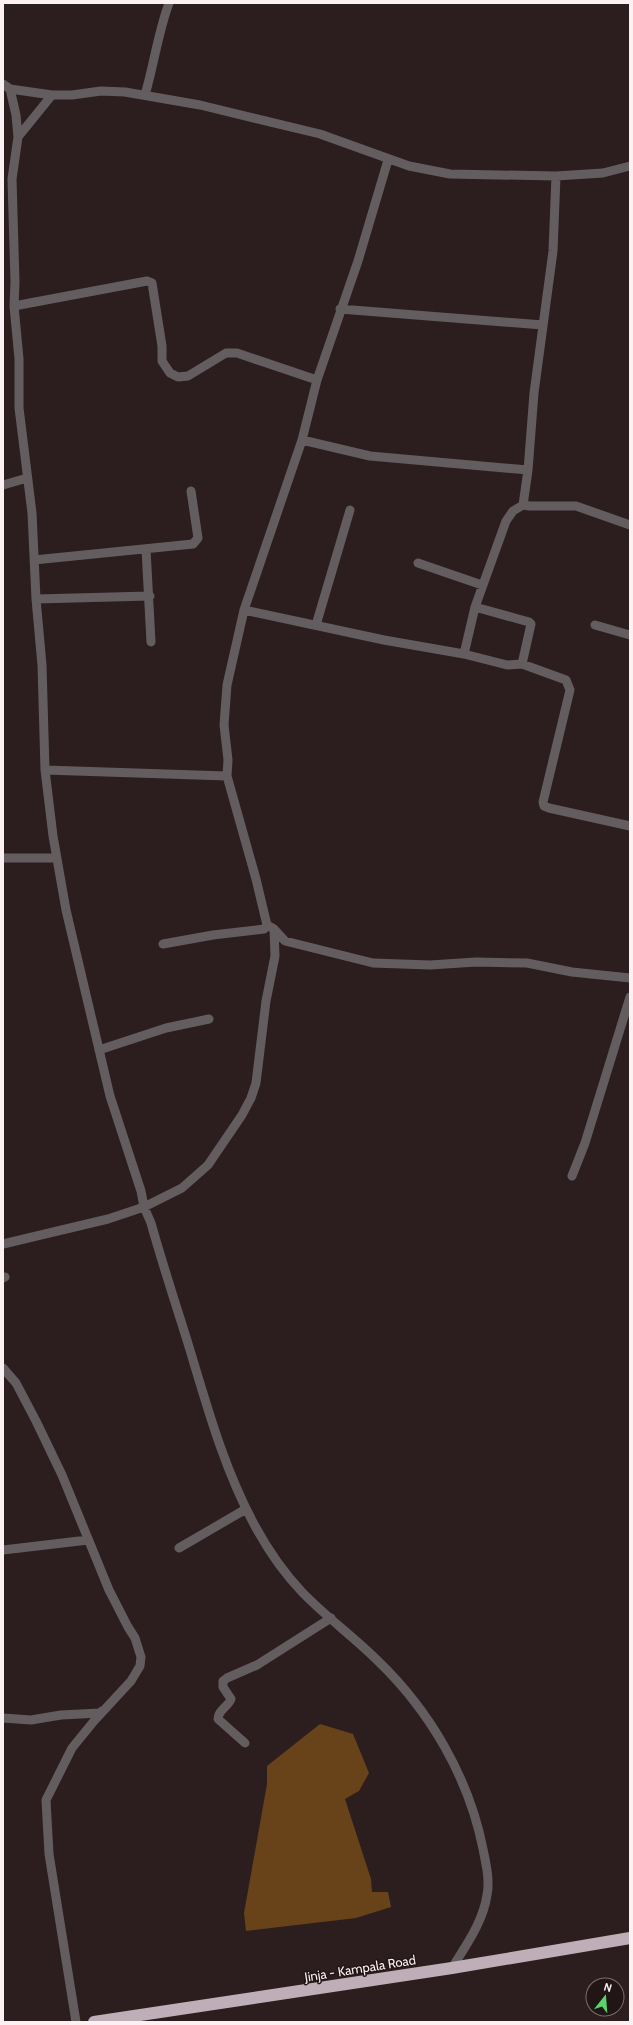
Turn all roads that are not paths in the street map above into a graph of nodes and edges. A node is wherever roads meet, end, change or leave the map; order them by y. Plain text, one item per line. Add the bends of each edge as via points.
1 (169, 3) edge
2 (6, 87) edge
3 (52, 95) junction
4 (145, 95) junction
5 (18, 137) junction
6 (388, 160) junction
7 (630, 166) edge
8 (556, 176) junction
9 (7, 179) edge
10 (14, 306) junction
11 (340, 309) junction
12 (543, 325) junction
13 (317, 380) junction
14 (302, 440) junction
15 (528, 470) junction
16 (27, 478) junction
17 (3, 485) edge
18 (191, 491) dead end
19 (523, 505) junction
20 (350, 510) dead end
21 (630, 525) edge
22 (146, 549) junction
23 (34, 560) junction
24 (418, 563) dead end
25 (482, 585) junction
26 (150, 596) junction
27 (36, 599) junction
28 (475, 607) junction
29 (244, 610) junction
30 (316, 625) junction
31 (595, 625) dead end
32 (630, 635) edge
33 (151, 642) dead end
34 (464, 654) junction
35 (522, 664) junction
36 (45, 770) junction
37 (227, 776) junction
38 (630, 826) edge
39 (3, 858) edge
40 (56, 858) junction
41 (271, 927) junction
42 (163, 944) dead end
43 (630, 978) edge
44 (630, 997) edge
45 (209, 1019) dead end
46 (99, 1050) junction
47 (572, 1176) dead end
48 (144, 1207) junction
49 (3, 1244) edge
50 (3, 1368) edge
51 (246, 1508) junction
52 (88, 1540) junction
53 (179, 1548) dead end
54 (3, 1550) edge
55 (330, 1618) junction
56 (106, 1709) junction
57 (3, 1718) edge
58 (246, 1743) dead end
59 (630, 1938) edge
60 (452, 1968) junction
61 (76, 2022) edge
62 (94, 2022) edge

1 - 4 street
2 - 3 street
2 - 5 street via 16,115
3 - 4 street via 101,91
3 - 5 street
4 - 6 street via 200,105 320,134
5 - 9 street
6 - 8 street via 450,174
6 - 11 street via 358,261
7 - 8 street via 603,173
8 - 12 street via 553,251
9 - 10 street via 16,282
10 - 13 street via 147,281 152,283 155,292 162,361 170,373 178,377 188,376 226,353 237,353
10 - 16 street via 19,359 19,408
11 - 12 street
11 - 13 street
12 - 15 street
13 - 14 street
14 - 15 street via 370,456
14 - 29 street
15 - 19 street
16 - 17 street
16 - 23 street via 32,513
18 - 22 street via 198,533 196,541 193,544
19 - 21 street via 576,506
19 - 25 street via 513,511 506,521
20 - 30 street
22 - 23 street
22 - 26 street
23 - 27 street
24 - 25 street
25 - 28 street
26 - 27 street
26 - 33 street
27 - 36 street via 42,665
28 - 34 street
28 - 35 street via 531,624
29 - 30 street
29 - 37 street via 227,685 224,725
30 - 34 street
31 - 32 street
34 - 35 street via 507,665
35 - 38 street via 566,680 570,690 542,802 544,806
36 - 37 street
36 - 40 street
37 - 41 street
39 - 40 street
40 - 46 street
41 - 42 street via 213,934
41 - 43 street via 285,941 373,963 527,963 572,972
41 - 48 street via 275,956 266,1001 259,1069 251,1098 220,1148 197,1176 182,1188
44 - 47 street via 585,1143
45 - 46 street via 166,1028
46 - 48 street via 110,1096
48 - 49 street via 108,1219
48 - 51 street via 212,1425
50 - 52 street via 16,1383 36,1421 62,1475
51 - 53 street
51 - 55 street via 283,1569 302,1592
52 - 54 street
52 - 56 street via 135,1638 141,1657 140,1666 131,1681
55 - 58 street via 257,1665 223,1681 223,1687 231,1699 220,1712 218,1719
55 - 60 street via 391,1674 423,1714 447,1751 468,1796 480,1835 487,1874 487,1894 481,1918
56 - 57 street via 100,1713 31,1720
56 - 61 street via 72,1748 46,1800 49,1854
59 - 60 highway, Jinja - Kampala Road
60 - 62 highway, Jinja - Kampala Road

